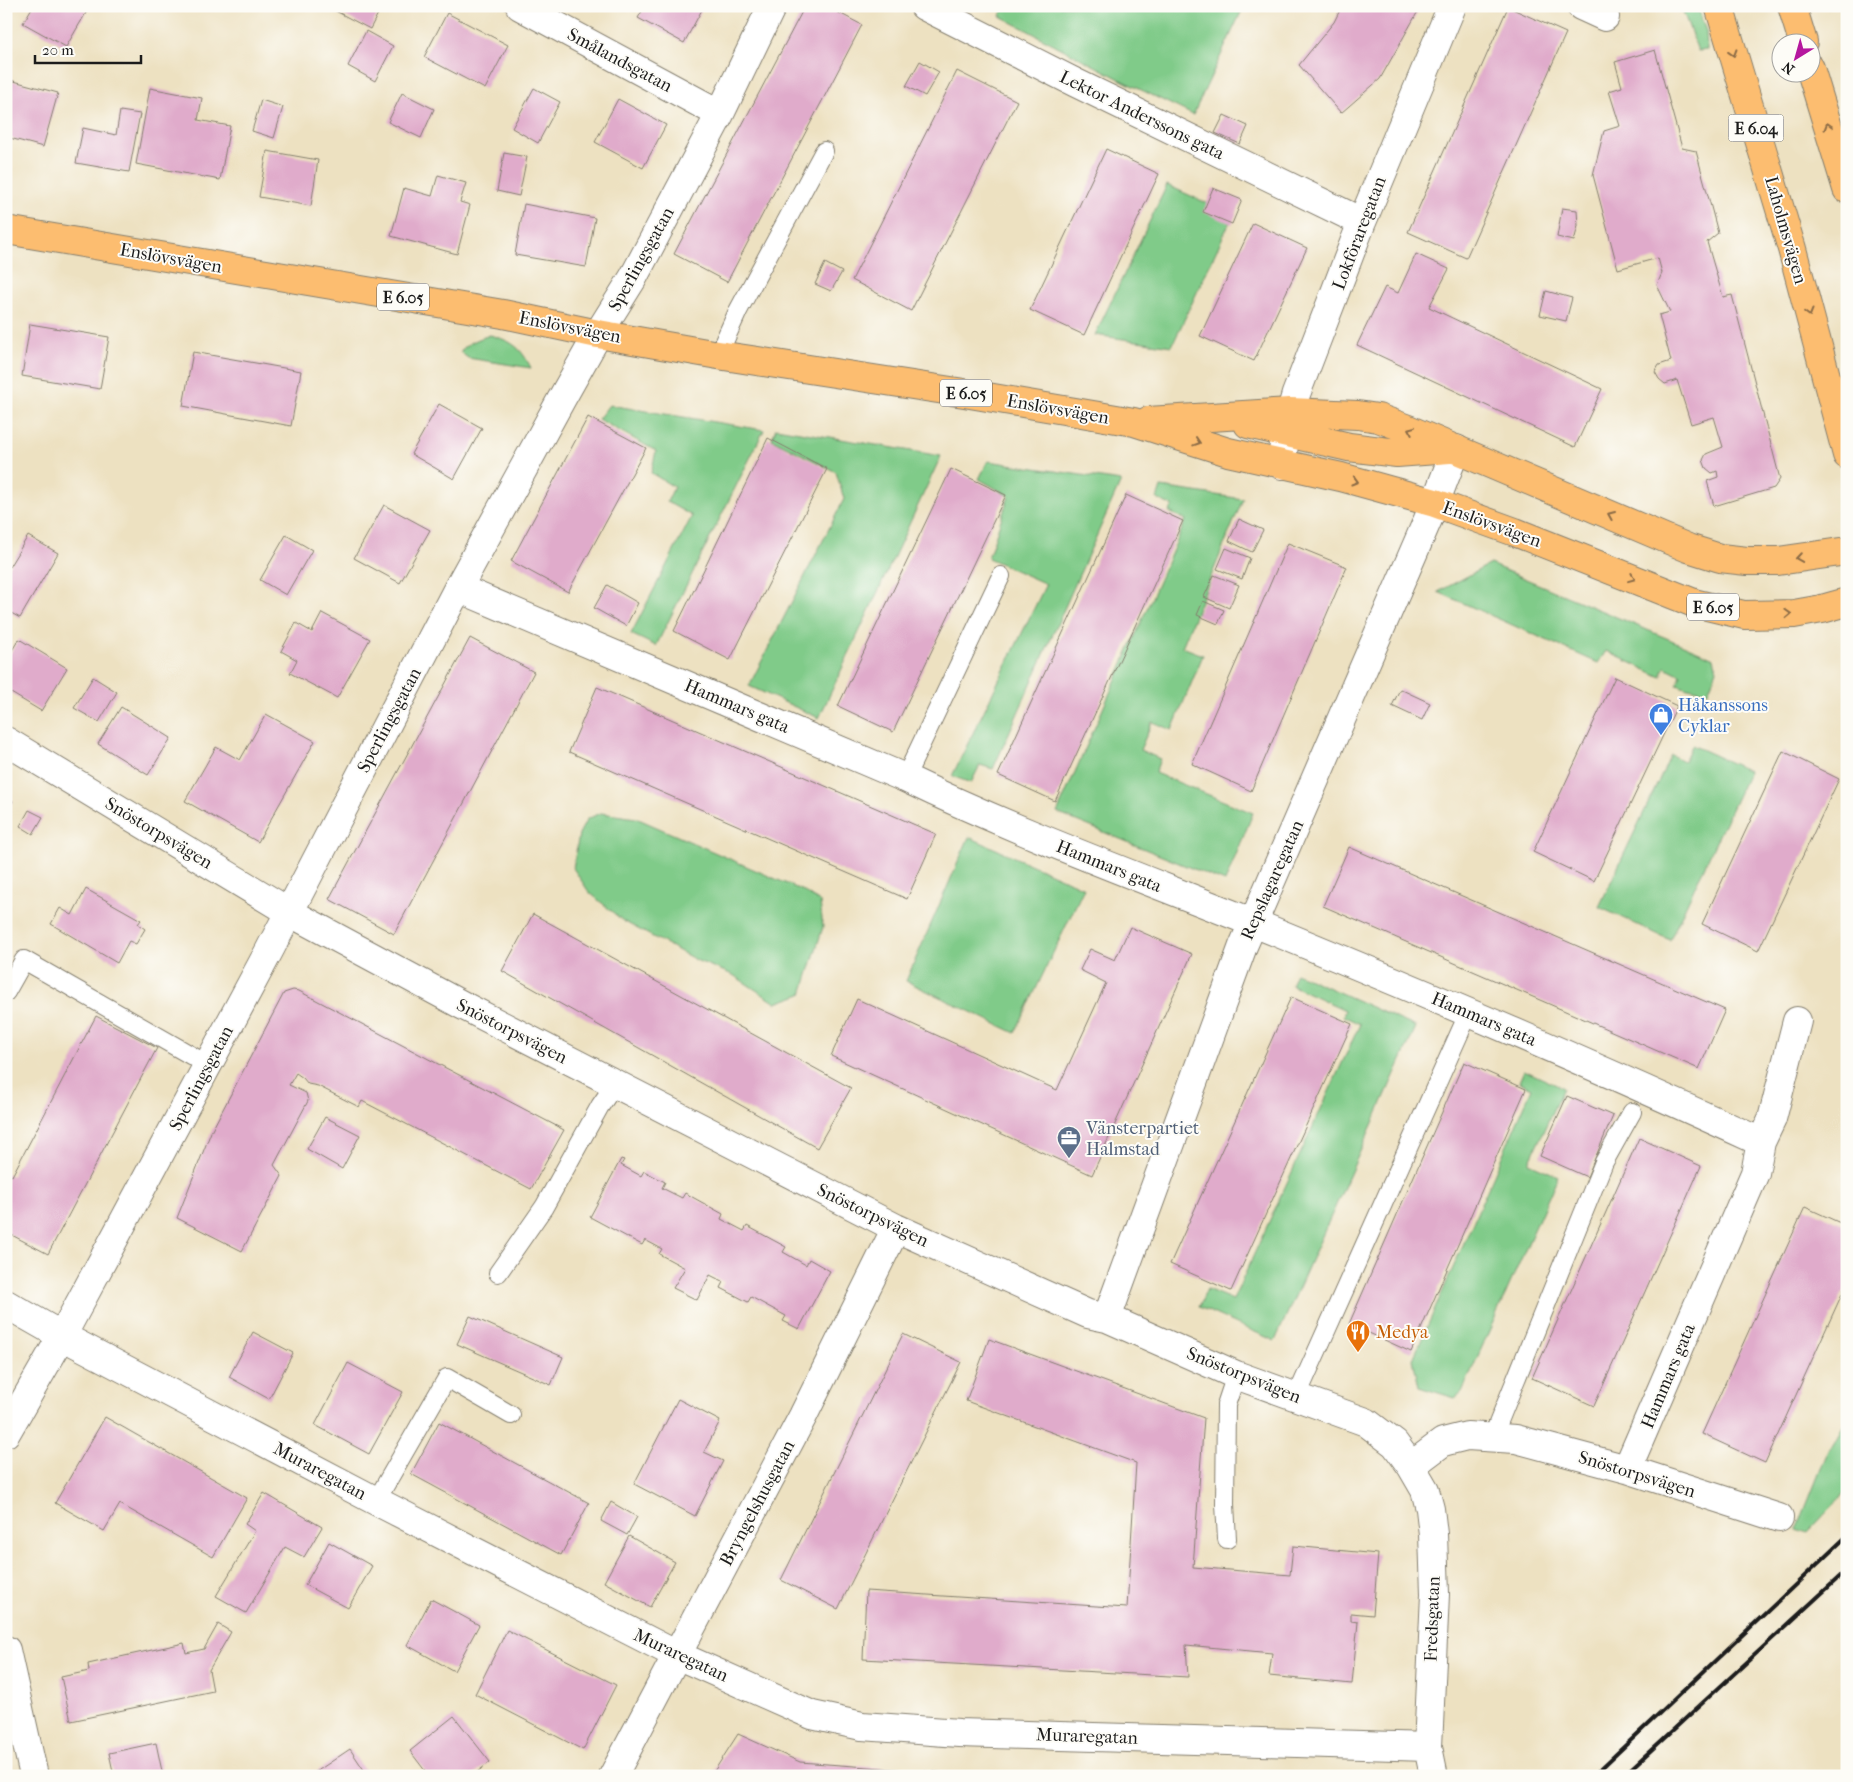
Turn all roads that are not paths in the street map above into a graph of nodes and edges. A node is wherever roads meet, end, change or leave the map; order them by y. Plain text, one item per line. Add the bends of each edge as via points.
1 (520, 6) edge
2 (772, 6) edge
3 (924, 6) edge
4 (1452, 6) edge
5 (1720, 6) edge
6 (1792, 6) edge
7 (1800, 32) edge
8 (1814, 82) edge
9 (720, 114) junction
10 (824, 151) dead end
11 (1847, 189) edge
12 (1362, 222) junction
13 (6, 230) edge
14 (598, 334) junction
15 (718, 355) junction
16 (1134, 422) junction
17 (1288, 422) junction
18 (1456, 449) junction
19 (1847, 456) edge
20 (1282, 465) junction
21 (1435, 503) junction
22 (1847, 551) edge
23 (1001, 576) dead end
24 (458, 588) junction
25 (1847, 602) edge
26 (6, 741) edge
27 (905, 778) junction
28 (289, 912) junction
29 (1252, 922) junction
30 (6, 992) edge
31 (1469, 1012) junction
32 (1797, 1020) dead end
33 (208, 1065) junction
34 (615, 1084) junction
35 (1632, 1112) dead end
36 (1761, 1142) junction
37 (896, 1228) junction
38 (498, 1273) dead end
39 (6, 1304) edge
40 (1107, 1318) junction
41 (62, 1336) junction
42 (1236, 1375) junction
43 (1296, 1398) junction
44 (511, 1415) dead end
45 (6, 1433) edge
46 (1493, 1436) junction
47 (1411, 1466) junction
48 (1627, 1470) junction
49 (376, 1501) junction
50 (1779, 1518) dead end
51 (1227, 1539) dead end
52 (6, 1650) edge
53 (677, 1655) junction
54 (1428, 1747) junction
55 (34, 1776) edge
56 (613, 1776) edge
57 (1434, 1776) edge

1 - 9 street, Smålandsgatan
2 - 9 street, Sperlingsgatan
3 - 12 street, Lektor Anderssons gata
4 - 12 street, Lokföraregatan
5 -> 19 highway, Laholmsvägen / E 6.04 via 1792,249
6 - 7 highway
11 -> 8 highway
9 - 14 street, Sperlingsgatan via 628,286
10 - 15 lane via 738,311
12 - 17 street, Lokföraregatan
13 - 14 highway, Enslövsvägen / E 6.05 via 503,314
14 - 15 highway, Enslövsvägen / E 6.05
14 - 24 street, Sperlingsgatan
15 - 16 highway, Enslövsvägen / E 6.05
16 - 17 highway, Enslövsvägen / E 6.05 via 1217,417
16 -> 20 highway, Enslövsvägen / E 6.05 via 1228,452
18 -> 17 highway, Enslövsvägen / E 6.05 via 1397,453 1349,447
17 - 20 street, Lokföraregatan
18 - 21 street, Repslagaregatan
22 -> 18 highway, Enslövsvägen / E 6.05 via 1778,561 1720,558 1656,535
20 -> 21 highway, Enslövsvägen / E 6.05 via 1341,477
21 -> 25 highway, Enslövsvägen / E 6.05 via 1694,603 1744,615 1794,614
21 - 29 street, Repslagaregatan
23 - 27 lane
24 - 27 street, Hammars gata
24 - 28 street, Sperlingsgatan
26 - 28 street, Snöstorpsvägen
27 - 29 street, Hammars gata via 970,809
28 - 33 street, Sperlingsgatan
28 - 34 street, Snöstorpsvägen
29 - 31 street, Hammars gata
29 - 40 street, Repslagaregatan
30 - 33 lane via 24,960
31 - 36 street, Hammars gata
31 - 43 lane
32 - 36 street, Hammars gata via 1772,1119
33 - 41 street, Sperlingsgatan
34 - 37 street, Snöstorpsvägen
34 - 38 lane via 544,1207
35 - 46 lane via 1604,1162
36 - 48 street, Hammars gata via 1755,1173
37 - 40 street, Snöstorpsvägen via 1088,1314
37 - 53 street, Bryngelshusgatan via 803,1416
39 - 41 street, Muraregatan
40 - 42 street, Snöstorpsvägen
41 - 45 street, Sperlingsgatan
41 - 49 street, Muraregatan
42 - 43 street, Snöstorpsvägen
42 - 51 lane via 1226,1405
43 - 47 street, Snöstorpsvägen via 1366,1422 1395,1444
44 - 49 lane via 447,1378
46 - 47 street, Snöstorpsvägen via 1468,1436 1443,1442
46 - 48 street, Snöstorpsvägen via 1516,1439
47 - 54 street, Fredsgatan via 1425,1490 1433,1534 1435,1594
48 - 50 street, Snöstorpsvägen
49 - 53 street, Muraregatan
52 - 55 street
53 - 54 street, Muraregatan via 812,1715 862,1726 959,1733
53 - 56 street, Bryngelshusgatan
54 - 57 street, Fredsgatan

